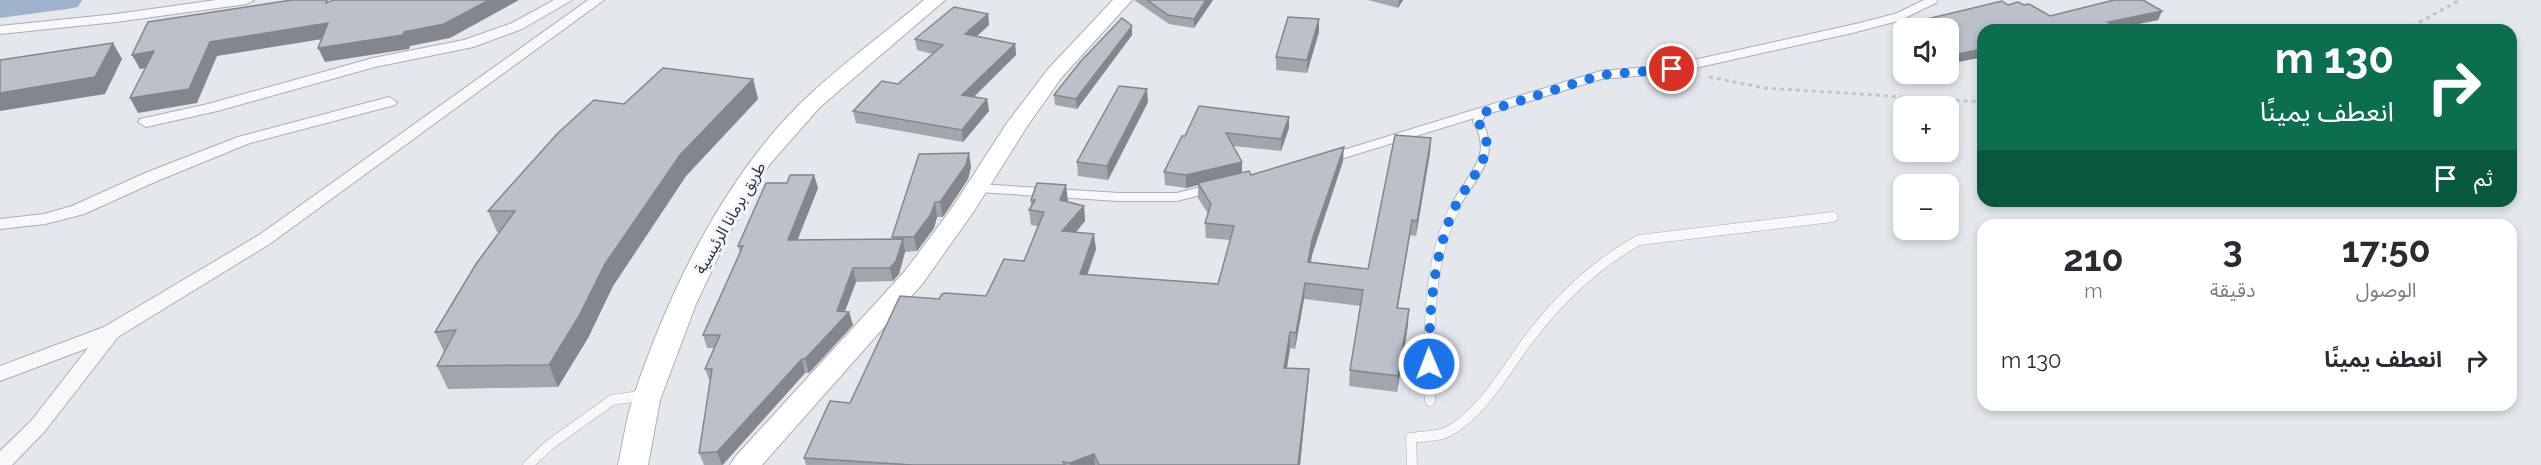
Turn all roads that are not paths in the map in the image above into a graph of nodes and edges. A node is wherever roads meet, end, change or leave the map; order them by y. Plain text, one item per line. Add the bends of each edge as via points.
1 (247, 0) edge
2 (565, 0) edge
3 (597, 0) edge
4 (936, 0) edge
5 (1123, 0) edge
6 (1933, 0) edge
7 (0, 30) edge
8 (389, 102) dead end
9 (1482, 113) junction
10 (146, 122) dead end
11 (1324, 160) edge
12 (1222, 186) edge
13 (977, 188) junction
14 (1833, 217) dead end
15 (0, 224) edge
16 (111, 332) junction
17 (0, 374) edge
18 (648, 395) junction
19 (1430, 401) dead end
20 (0, 464) edge
21 (528, 465) edge
22 (633, 465) edge
23 (745, 465) edge
24 (1412, 465) edge

1 - 7 street
2 - 10 street via 517,26 468,44 374,63
3 - 16 street via 319,202
4 - 18 street, طريق برمانا الرئيسية via 813,103 760,162 718,232 688,294
5 - 13 street via 1055,73
6 - 9 lane via 1898,17 1856,28 1672,69 1601,75
8 - 15 street via 244,140 78,210 45,219
9 - 11 lane
9 - 19 lane via 1478,121 1487,150 1454,210 1439,254 1429,327
12 - 13 lane via 1177,197
13 - 23 street via 914,277
14 - 24 lane via 1639,240 1614,253 1583,277 1555,308 1466,418 1449,432 1411,438
16 - 17 street
16 - 20 street via 38,426
18 - 21 lane via 612,399
18 - 22 street, طريق برمانا الرئيسية

